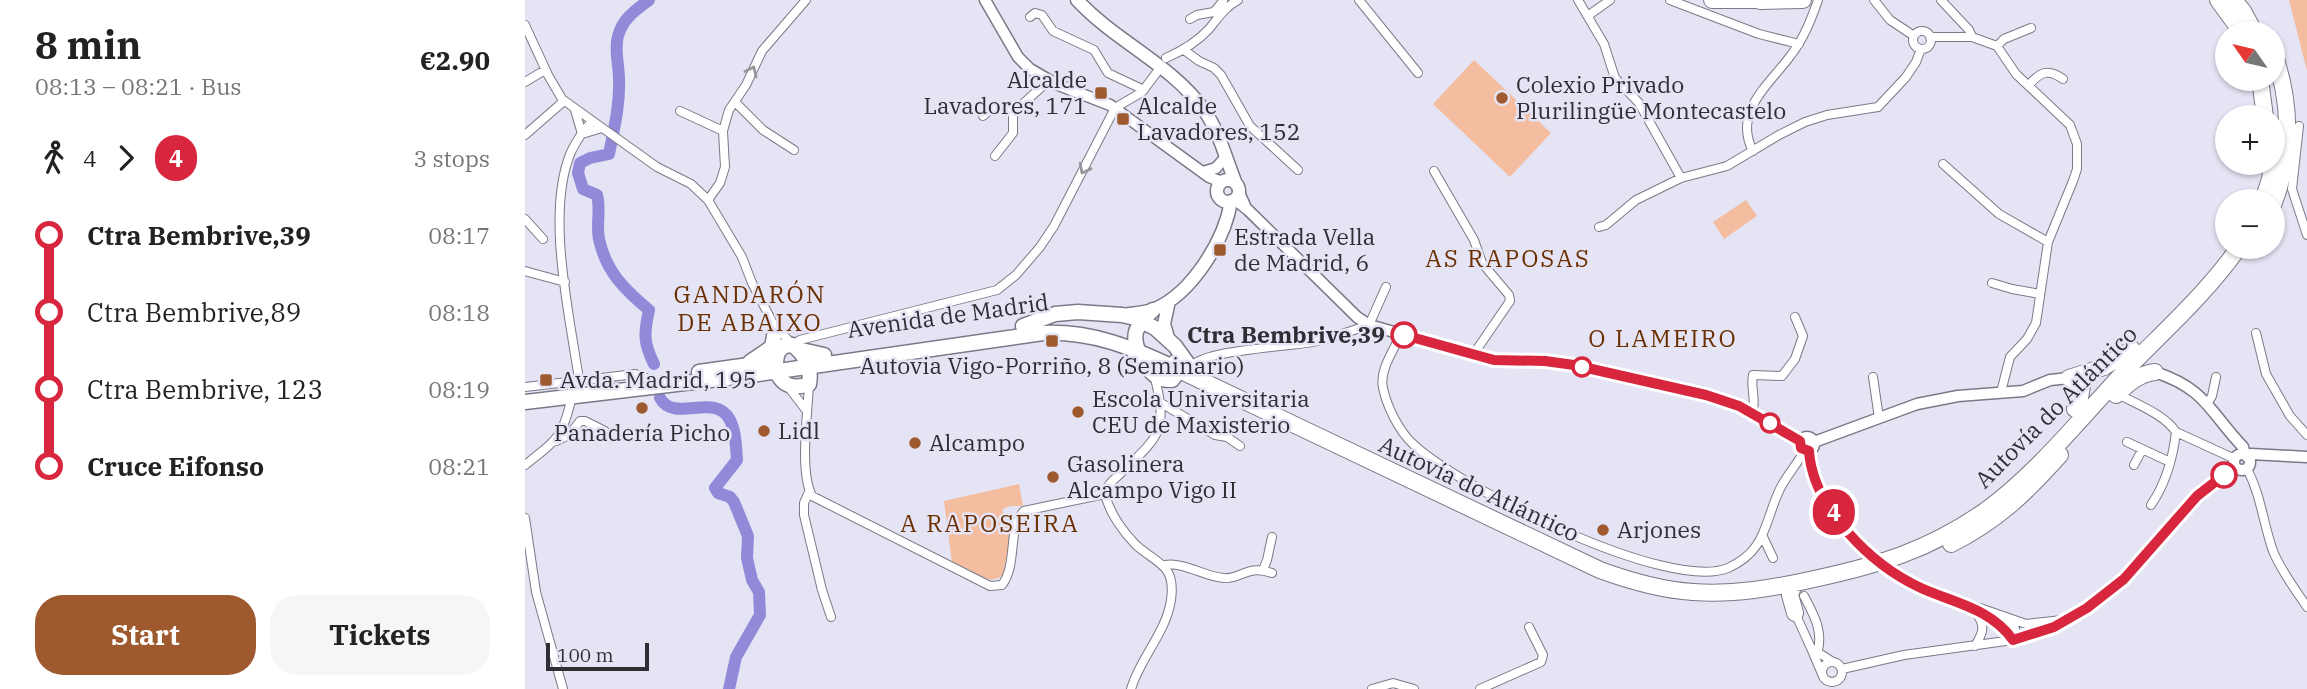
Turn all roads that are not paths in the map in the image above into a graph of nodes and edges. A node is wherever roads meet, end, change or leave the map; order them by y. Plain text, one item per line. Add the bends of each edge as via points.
1 (806, 0) edge
2 (985, 0) edge
3 (1077, 0) edge
4 (1223, 0) edge
5 (1238, 0) edge
6 (1359, 0) edge
7 (1578, 0) edge
8 (1610, 0) edge
9 (1670, 0) edge
10 (1712, 0) edge
11 (1803, 0) edge
12 (1818, 0) edge
13 (1874, 0) edge
14 (1941, 0) edge
15 (2218, 0) edge
16 (2234, 0) edge
17 (2246, 0) edge
18 (1765, 1) edge
19 (1589, 15) junction
20 (1030, 17) dead end
21 (1189, 19) dead end
22 (2233, 21) edge
23 (2249, 21) edge
24 (2259, 21) edge
25 (525, 25) edge
26 (2031, 28) dead end
27 (1914, 36) junction
28 (1930, 37) junction
29 (1972, 37) junction
30 (1798, 44) junction
31 (1997, 46) junction
32 (1921, 49) junction
33 (1184, 50) junction
34 (1163, 63) junction
35 (545, 70) junction
36 (1418, 73) dead end
37 (2063, 79) dead end
38 (1048, 81) junction
39 (525, 82) edge
40 (2029, 85) junction
41 (1144, 90) junction
42 (2273, 91) edge
43 (2283, 91) edge
44 (564, 101) junction
45 (735, 102) junction
46 (574, 108) junction
47 (1115, 108) junction
48 (1016, 109) junction
49 (680, 111) dead end
50 (983, 116) dead end
51 (592, 121) junction
52 (2299, 125) dead end
53 (605, 130) junction
54 (723, 131) junction
55 (582, 134) junction
56 (525, 135) edge
57 (795, 150) dead end
58 (1753, 151) junction
59 (995, 156) dead end
60 (1223, 157) junction
61 (1943, 164) dead end
62 (1298, 170) dead end
63 (1434, 171) dead end
64 (1681, 178) junction
65 (2266, 189) edge
66 (2277, 189) edge
67 (1227, 192) junction
68 (708, 200) junction
69 (525, 219) edge
70 (1599, 227) dead end
71 (2307, 235) edge
72 (543, 239) dead end
73 (2048, 242) junction
74 (2223, 259) edge
75 (2227, 259) edge
76 (525, 271) edge
77 (565, 282) junction
78 (1992, 283) dead end
79 (1386, 287) dead end
80 (2040, 294) junction
81 (1169, 301) junction
82 (1153, 310) junction
83 (1122, 315) junction
84 (1795, 317) dead end
85 (1141, 321) junction
86 (1369, 325) junction
87 (1023, 326) junction
88 (2256, 333) dead end
89 (1401, 334) junction
90 (1169, 341) junction
91 (1118, 343) junction
92 (1136, 345) junction
93 (2132, 349) junction
94 (784, 351) junction
95 (1473, 355) junction
96 (843, 362) junction
97 (1180, 367) junction
98 (743, 371) junction
99 (1151, 371) junction
100 (2155, 372) joint
101 (1873, 377) dead end
102 (2216, 377) dead end
103 (2069, 378) junction
104 (646, 379) junction
105 (579, 380) junction
106 (786, 384) junction
107 (809, 384) junction
108 (525, 387) edge
109 (2001, 392) junction
110 (2117, 394) junction
111 (525, 395) edge
112 (572, 396) junction
113 (1161, 401) junction
114 (525, 402) edge
115 (2207, 404) junction
116 (2075, 409) junction
117 (806, 410) junction
118 (1752, 413) junction
119 (1879, 418) junction
120 (605, 431) dead end
121 (2176, 432) junction
122 (2307, 435) edge
123 (556, 441) junction
124 (2127, 442) dead end
125 (1240, 446) dead end
126 (1807, 446) junction
127 (2142, 450) junction
128 (2307, 457) edge
129 (2242, 461) junction
130 (2170, 462) junction
131 (525, 465) edge
132 (2134, 465) dead end
133 (809, 492) junction
134 (1105, 495) junction
135 (2151, 505) dead end
136 (525, 518) edge
137 (1272, 537) dead end
138 (1763, 537) junction
139 (1908, 554) junction
140 (1773, 558) dead end
141 (1165, 565) junction
142 (1799, 590) junction
143 (1973, 607) junction
144 (2307, 607) edge
145 (1795, 613) joint
146 (831, 617) dead end
147 (2008, 618) junction
148 (2069, 619) junction
149 (1529, 627) dead end
150 (2013, 640) junction
151 (1975, 646) junction
152 (1814, 651) junction
153 (1833, 662) junction
154 (1842, 669) junction
155 (1822, 674) junction
156 (1833, 686) edge
157 (563, 689) edge
158 (1131, 689) edge
159 (1372, 689) edge
160 (1414, 689) edge
161 (1480, 689) edge

45 -> 1 street via 762,51
2 - 38 street via 1022,61
3 - 34 main road via 1146,57
4 - 21 street via 1214,12
5 - 33 street
6 - 36 street
7 - 19 street
8 - 19 street
9 - 30 street
10 - 18 highway
11 - 18 highway
12 - 30 street
13 - 27 street via 1890,20
14 - 29 street
15 - 22 highway
16 - 23 highway
17 - 24 highway
19 - 64 street via 1615,78 1639,103
20 - 41 street via 1042,15 1053,31 1094,50 1108,73
25 - 35 street
26 - 31 street
27 - 28 street via 1922,32
27 - 32 street via 1915,46
28 - 29 street
28 - 32 street via 1930,44
29 - 31 street
30 - 58 street via 1752,104 1747,132
31 - 40 street
32 - 58 street via 1906,77 1878,107 1805,122
33 - 34 street
33 - 62 street via 1221,75 1250,126
34 - 41 street
34 - 60 main road via 1209,118
35 - 39 street
35 - 44 street
37 - 40 street via 2044,72
38 - 47 street
38 - 48 street
40 - 73 street via 2070,125 2077,144 2077,169
41 - 47 street
42 - 65 highway via 2278,124
43 - 66 highway via 2285,161
44 - 46 street
44 - 56 street
45 - 54 street
45 - 57 street via 763,130
46 - 51 street
46 - 55 street
47 - 67 street
47 -> 94 street via 1054,226 1016,275 997,290 800,340
48 - 50 street via 994,107
48 - 59 street via 1013,133
49 - 54 street
51 - 53 street
51 - 55 street
52 - 71 street via 2292,189
53 - 55 street
53 - 68 street via 656,167 691,184
54 - 68 street via 725,167
55 - 77 street via 571,152 562,194 559,222
58 - 64 street via 1727,166
60 - 67 main road
60 - 67 street via 1216,168
61 - 73 street via 1999,214
63 - 95 street via 1474,240 1482,263 1509,295 1510,301
64 - 70 street via 1636,200
67 - 81 main road via 1222,228 1207,261
67 - 86 street
68 - 94 street via 737,248
69 - 72 street
73 - 80 street
74 - 93 highway, Autovía do Atlántico
75 - 139 highway, Autovía do Atlántico via 2195,299 2020,481 1963,525
76 - 77 street
77 - 105 street
78 - 80 street
79 - 86 street
80 - 109 street via 2036,323 2010,357
81 - 82 main road
81 - 90 main road via 1164,324
82 - 83 main road
82 - 85 highway
83 - 85 highway
83 - 87 highway via 1055,314
84 - 118 street via 1803,336 1795,359 1782,376 1753,375
85 - 90 highway
85 - 92 highway via 1135,332
86 - 89 street
86 - 97 street via 1318,341 1224,354
87 - 92 highway, Avenida de Madrid via 1083,325
87 - 94 highway, Avenida de Madrid via 824,355
88 - 122 street via 2266,374
89 - 95 street
89 - 138 street via 1382,378 1385,397 1402,432 1419,449 1493,496 1619,554 1663,566 1726,569
90 - 97 highway via 1185,356
91 - 92 highway, Avenida de Madrid
91 - 96 highway, Avenida de Madrid via 1081,334 1043,333
91 - 99 highway
92 - 97 highway, Avenida de Madrid
92 - 99 highway
93 - 103 highway via 2104,367
93 - 116 highway, Autovía do Atlántico
94 - 96 highway, Avenida de Madrid
94 - 98 highway, Avenida de Madrid
94 - 98 highway
94 - 106 highway
94 - 107 highway
95 - 118 street via 1508,362 1574,365 1706,395
96 - 107 highway
97 - 99 highway
97 - 113 street
97 - 116 highway, Autovía do Atlántico via 1571,546 1636,572 1691,582 1791,575 1905,544 1982,500
97 - 142 highway, Autovía do Atlántico via 1600,570 1691,592
98 - 104 highway, Avenida de Madrid
98 - 106 highway
98 - 112 highway, Avenida de Madrid
99 - 113 street
100 - 110 highway via 2133,379
100 - 115 street via 2191,388
101 - 119 street
102 - 115 street
103 - 109 street
103 - 116 highway via 2081,386
104 - 105 street via 639,373
104 - 111 highway, Avenida de Madrid
105 - 108 street
106 - 107 highway via 799,388
106 - 117 street
107 - 117 street
109 - 119 street via 1917,404
110 - 121 street
110 - 139 highway via 2006,510 1949,545
112 - 114 highway, Avenida de Madrid
112 - 123 street
113 - 125 street
113 - 134 street via 1158,433 1110,483
115 - 129 street via 2235,440
117 - 133 street
118 - 126 street
119 - 126 street
120 - 123 street via 580,421 569,435
121 - 129 street
121 - 130 street
123 - 131 street
124 - 127 street
126 - 138 street via 1779,490
126 - 143 street, bridge via 1820,487 1840,522 1869,555 1903,579
127 - 130 street
127 - 132 street
128 - 129 street via 2265,455
129 - 144 street via 2258,492 2278,562
129 - 148 street via 2197,496 2124,579
130 - 135 street
133 - 134 street via 816,500 994,587 1008,576 1020,514
133 - 146 street via 804,515
134 - 141 street via 1128,536
136 - 157 street via 536,592
137 - 141 street via 1267,571 1246,571 1224,579
138 - 140 street
139 - 142 highway, Autovía do Atlántico
141 - 158 street via 1171,587 1169,608
142 - 145 highway via 1790,595
142 - 152 street via 1817,619 1820,632
143 - 147 street
143 - 150 street
143 - 151 street via 1984,629
145 - 152 street
147 - 148 street via 2027,624
147 - 150 street via 2015,628
148 - 150 street
149 - 161 street via 1543,655 1541,662
150 - 151 street
151 - 154 street
152 - 153 street
152 - 155 street
153 - 154 street
153 - 155 street via 1825,665
154 - 156 street
155 - 156 street
159 - 160 street via 1393,683

